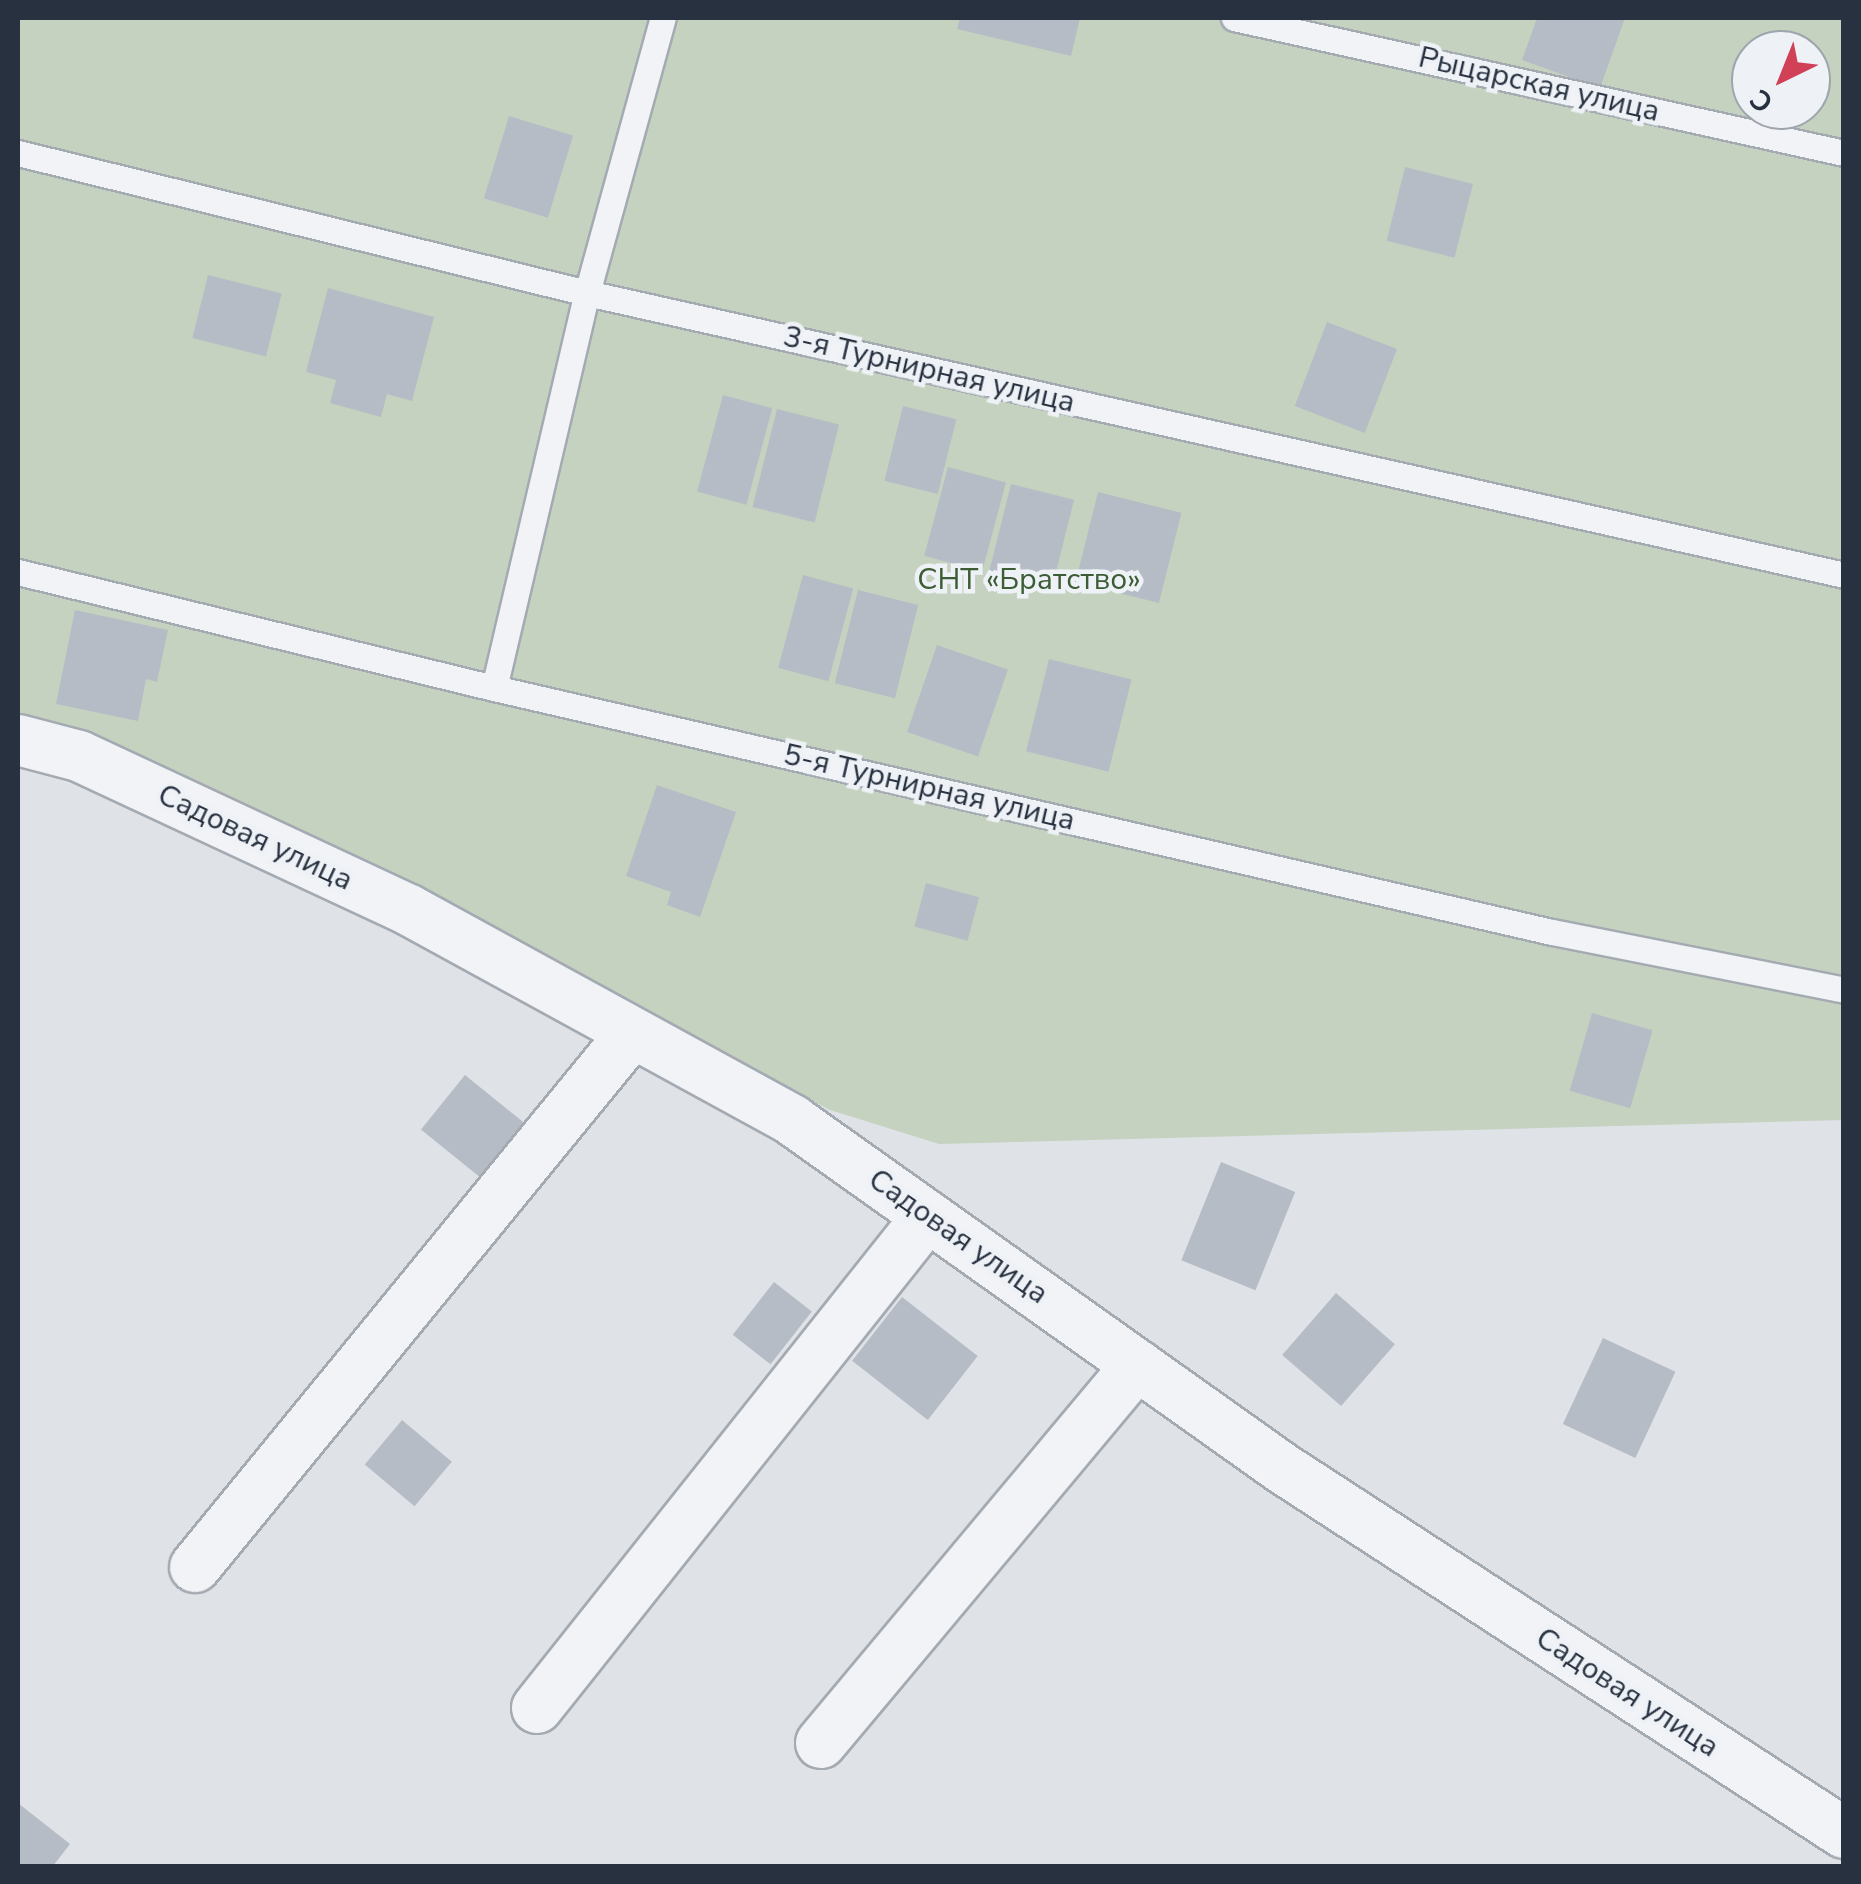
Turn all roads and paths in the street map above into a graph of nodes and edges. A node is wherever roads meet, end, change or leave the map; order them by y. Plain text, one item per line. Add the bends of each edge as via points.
1 (663, 18) edge
2 (1234, 18) edge
3 (18, 153) edge
4 (1844, 153) edge
5 (587, 293) junction
6 (18, 572) edge
7 (1844, 575) edge
8 (494, 688) junction
9 (18, 740) edge
10 (1844, 990) edge
11 (632, 1033) junction
12 (928, 1216) junction
13 (1137, 1364) junction
14 (195, 1567) dead end
15 (538, 1708) dead end
16 (821, 1743) dead end
17 (1844, 1833) edge

1 - 5 lane
2 - 4 lane, Рыцарская улица
3 - 5 lane, 3-я Турнирная улица
5 - 7 lane, 3-я Турнирная улица
5 - 8 lane
6 - 8 lane, 5-я Турнирная улица
8 - 10 lane, 5-я Турнирная улица via 1533,928
9 - 11 street, Садовая улица via 80,756 409,910
11 - 12 street, Садовая улица via 792,1120
11 - 14 street
12 - 13 street, Садовая улица
12 - 15 street
13 - 16 street
13 - 17 street, Садовая улица via 1282,1468

